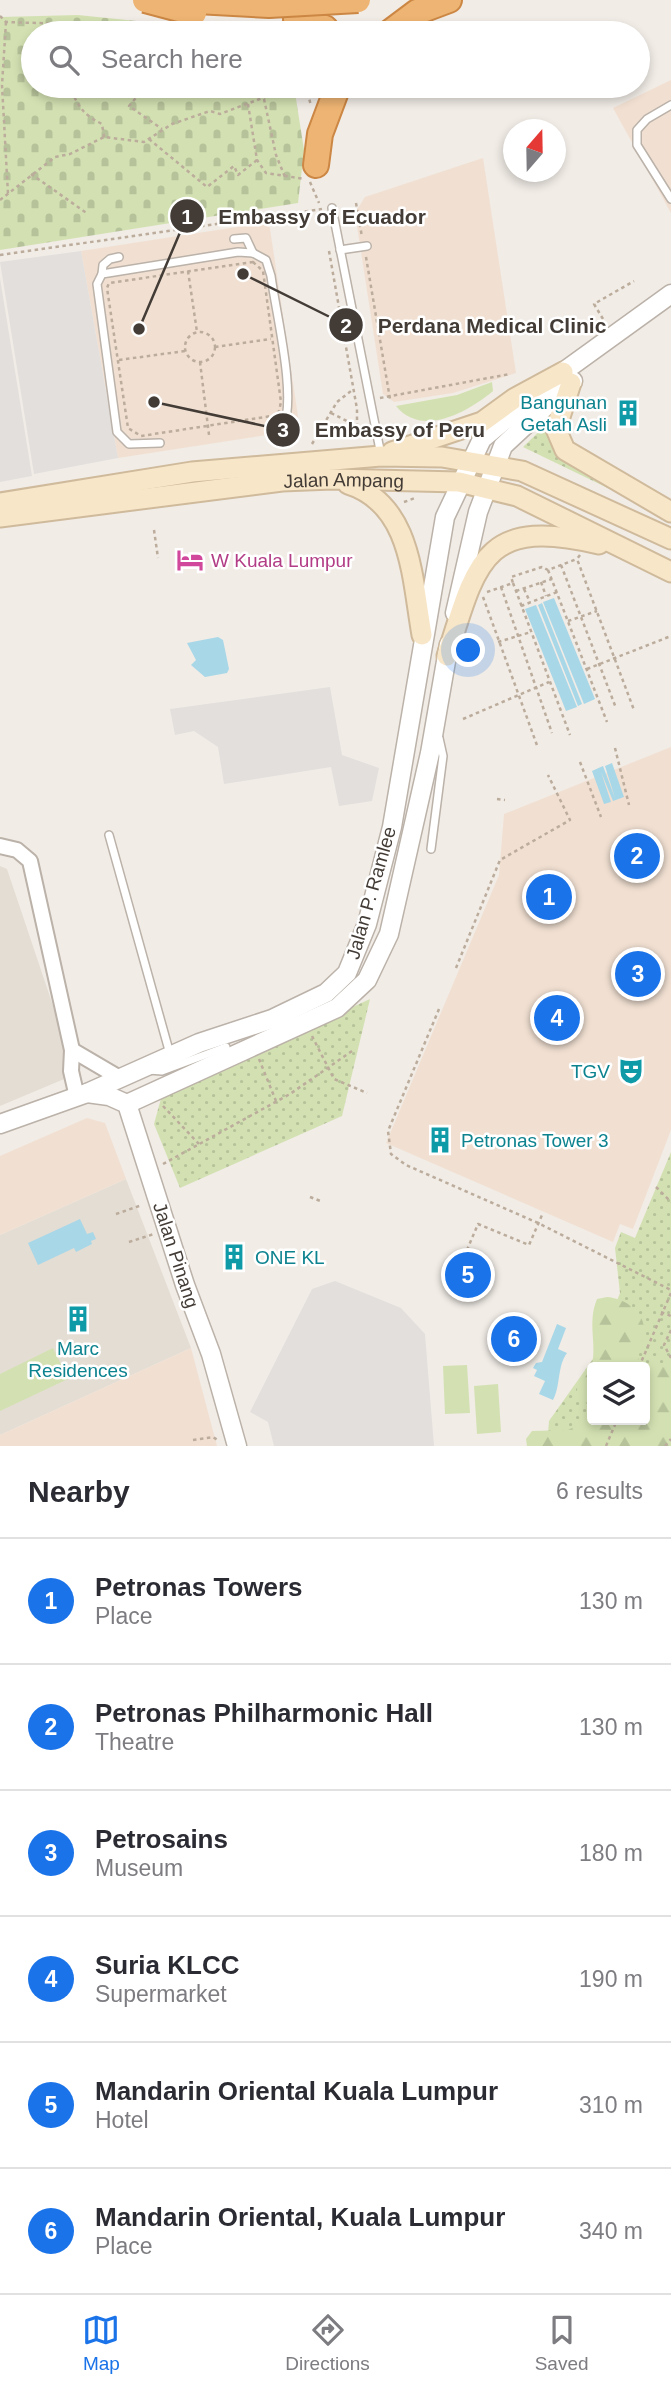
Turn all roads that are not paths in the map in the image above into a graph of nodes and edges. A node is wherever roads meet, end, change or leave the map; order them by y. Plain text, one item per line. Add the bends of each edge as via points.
1 (145, 0) edge
2 (178, 0) edge
3 (359, 0) edge
4 (449, 0) edge
5 (302, 21) edge
6 (405, 21) edge
7 (334, 98) edge
8 (350, 98) edge
9 (671, 105) edge
10 (646, 139) dead end
11 (637, 145) junction
12 (671, 199) edge
13 (332, 208) road end
14 (234, 239) dead end
15 (365, 246) road end
16 (340, 250) junction
17 (253, 253) junction
18 (119, 257) dead end
19 (102, 274) junction
20 (671, 295) edge
21 (567, 378) junction
22 (283, 429) dead end
23 (160, 443) dead end
24 (381, 456) junction
25 (470, 460) junction
26 (495, 465) junction
27 (332, 479) junction
28 (459, 482) junction
29 (487, 487) junction
30 (0, 503) edge
31 (671, 512) edge
32 (0, 517) edge
33 (671, 539) edge
34 (638, 554) junction
35 (671, 572) edge
36 (422, 635) junction
37 (447, 656) junction
38 (435, 724) junction
39 (109, 835) dead end
40 (0, 846) edge
41 (431, 849) dead end
42 (226, 1047) dead end
43 (72, 1050) junction
44 (171, 1055) junction
45 (137, 1069) junction
46 (118, 1077) junction
47 (82, 1095) junction
48 (127, 1104) junction
49 (0, 1124) edge
50 (232, 1445) edge

1 - 5 highway, bridge via 190,13
2 - 3 highway, bridge via 269,5
4 - 6 highway
7 - 8 highway via 320,134 319,169
9 - 11 lane via 637,130
10 - 11 lane
11 - 12 lane
13 - 16 lane
14 - 17 lane via 246,238
15 - 16 lane
16 - 24 lane
17 - 19 lane
17 - 22 lane via 265,260 271,276 288,393
18 - 19 lane via 103,265
19 - 23 lane via 97,284 117,432 129,444
20 - 21 street via 625,327
21 - 24 main road via 515,398 482,422
21 - 25 street, Jalan P. Ramlee via 482,439
21 - 26 street, Jalan P. Ramlee via 503,446
21 - 31 main road via 556,429 565,450
24 - 25 main road, Jalan Ampang
24 - 30 main road, Jalan Ampang via 192,472
25 - 26 main road, Jalan Ampang
25 - 28 street, Jalan P. Ramlee
26 - 29 street, Jalan P. Ramlee
26 - 33 main road, Jalan Ampang via 569,490
27 - 28 main road, Jalan Ampang
27 - 32 main road, Jalan Ampang via 230,485
27 - 36 main road via 375,496 392,514 404,538
28 - 29 main road, Jalan Ampang
28 - 36 street, Jalan P. Ramlee via 444,517
29 - 34 main road, Jalan Ampang via 517,496
29 - 37 street, Jalan P. Ramlee via 460,583
34 - 35 main road, Jalan Ampang
34 - 37 main road via 549,536 522,536 497,547 467,591
36 - 44 street, Jalan P. Ramlee via 392,827 367,924 347,973 326,993 272,1019
37 - 38 street, Jalan P. Ramlee
38 - 41 lane via 443,756
38 - 48 street, Jalan P. Ramlee via 389,934 367,980 337,1008
39 - 44 lane
40 - 43 street via 17,850 30,861
42 - 45 lane via 162,1071
43 - 46 street
43 - 47 street via 71,1070
44 - 45 street, Jalan P. Ramlee
45 - 46 street, Jalan P. Ramlee
46 - 47 street, Jalan P. Ramlee
47 - 48 street via 109,1096
47 - 49 street, Jalan P. Ramlee
48 - 50 street, Jalan Pinang via 211,1354

